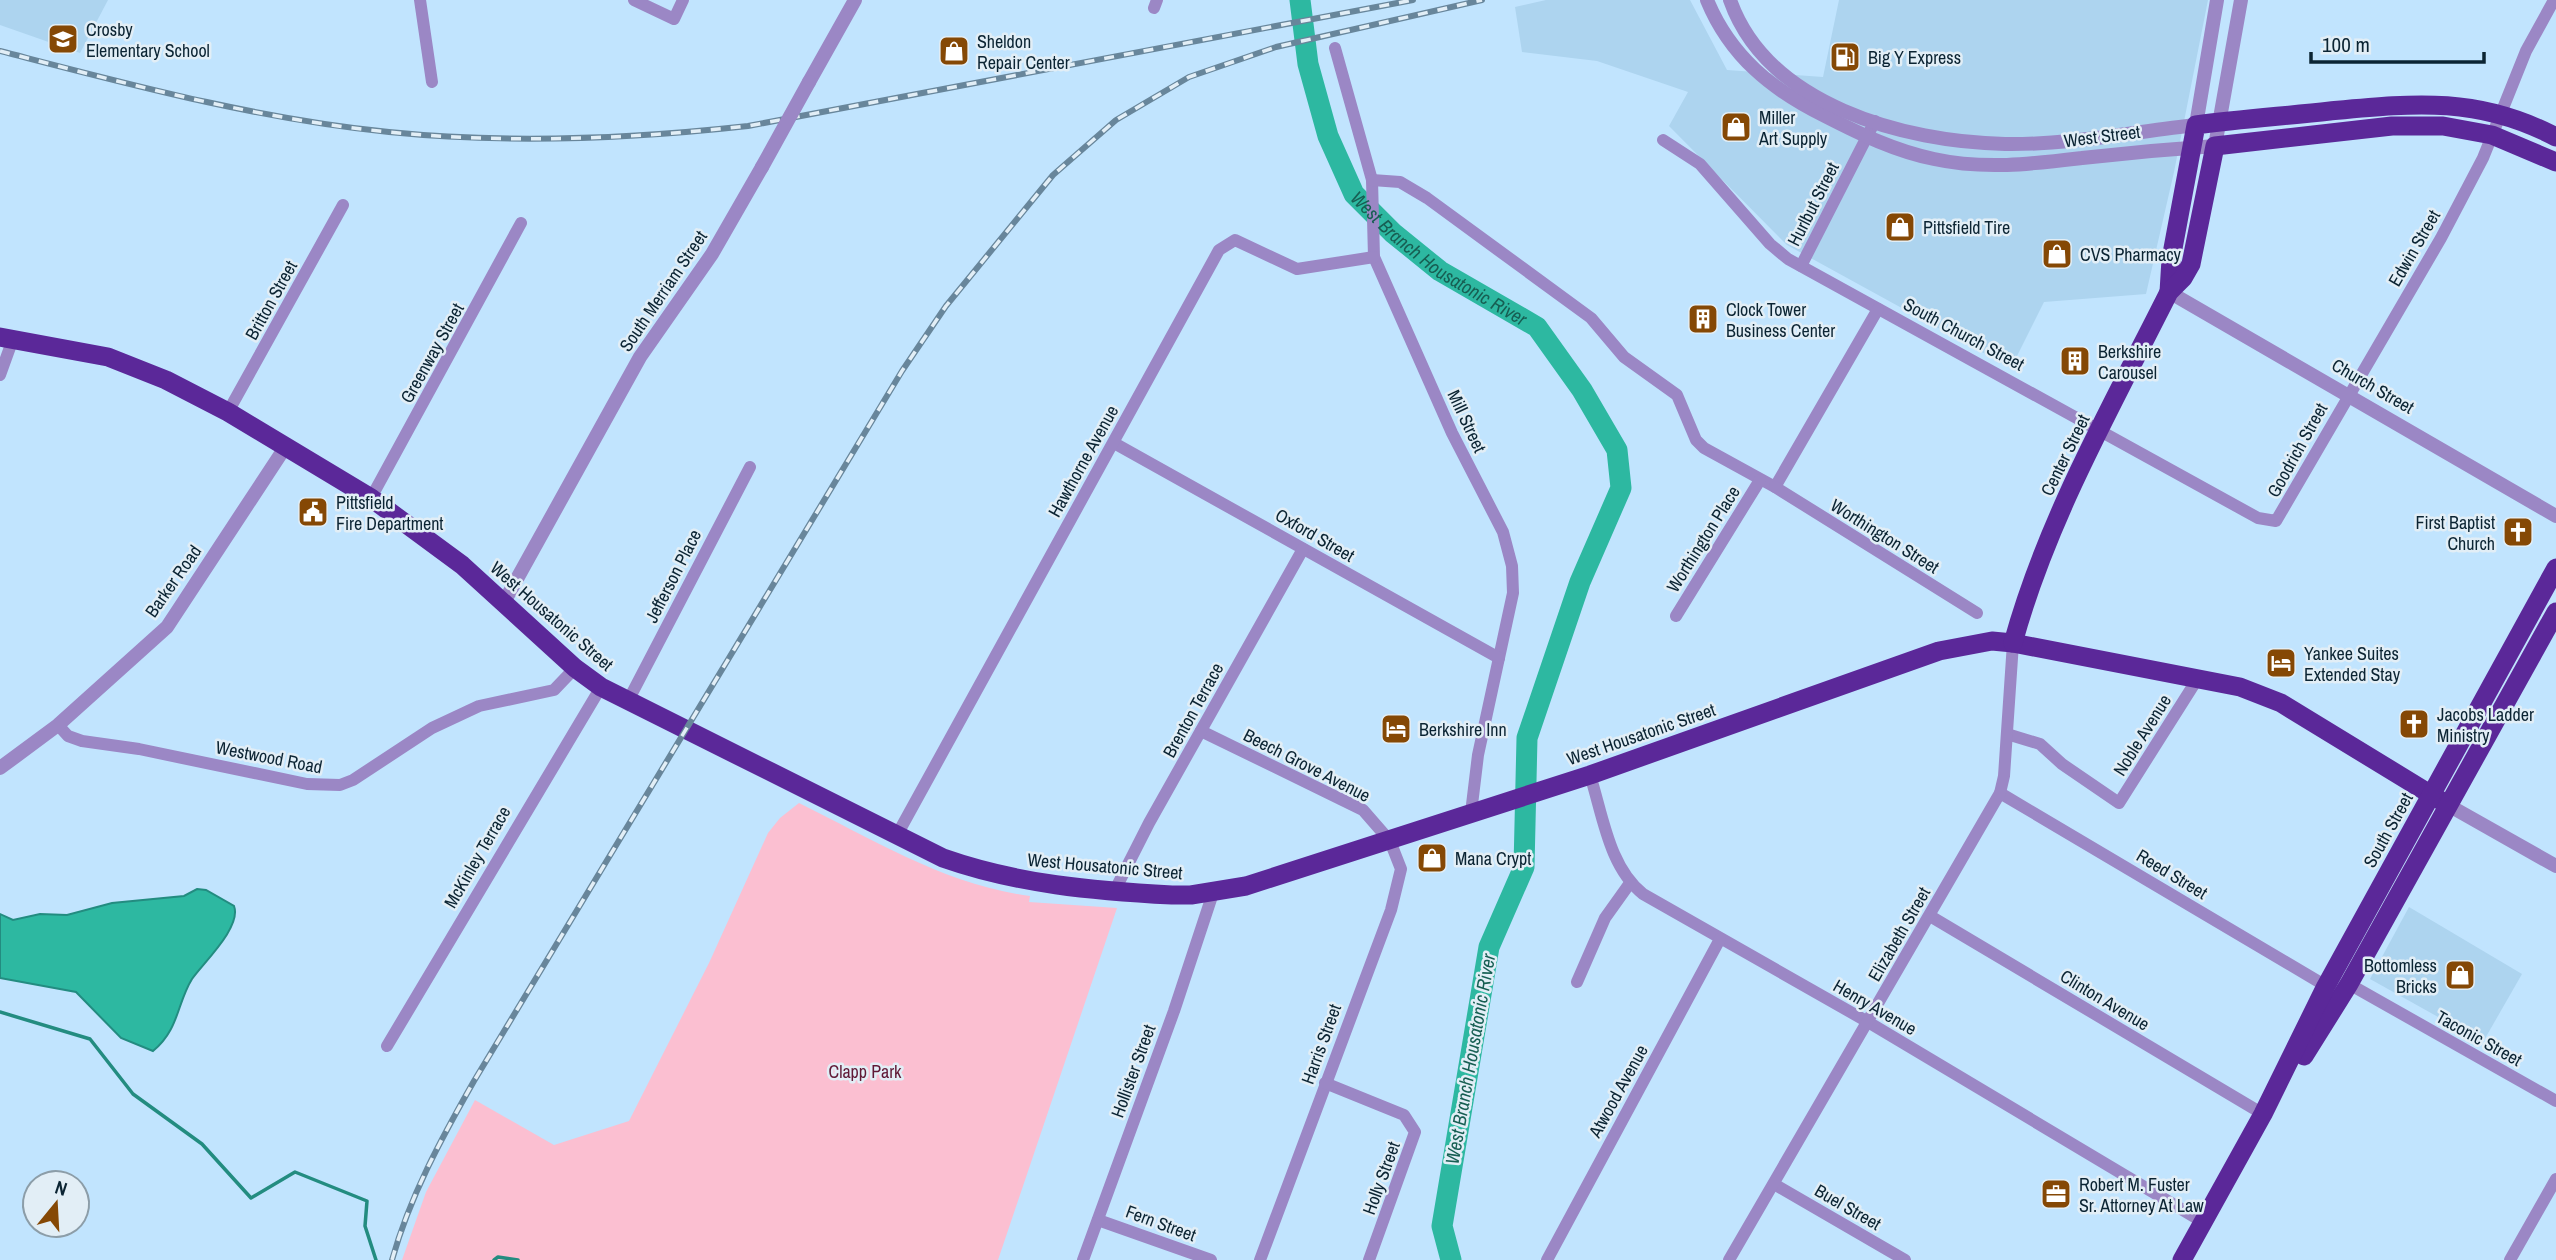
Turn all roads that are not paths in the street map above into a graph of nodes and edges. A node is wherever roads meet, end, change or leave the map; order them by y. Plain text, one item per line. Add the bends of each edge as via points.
1 (420, 0) edge
2 (634, 0) edge
3 (683, 0) edge
4 (855, 0) edge
5 (1707, 0) edge
6 (1730, 0) edge
7 (2217, 0) edge
8 (2554, 0) edge
9 (2241, 1) edge
10 (1335, 48) dead end
11 (432, 82) dead end
12 (2500, 114) junction
13 (1875, 121) junction
14 (2219, 122) junction
15 (2196, 125) junction
16 (2492, 135) junction
17 (1868, 137) junction
18 (2556, 137) edge
19 (1663, 140) dead end
20 (2215, 146) junction
21 (2192, 148) junction
22 (2556, 162) edge
23 (1372, 180) junction
24 (343, 205) dead end
25 (521, 223) dead end
26 (1374, 257) junction
27 (1801, 266) junction
28 (2169, 292) junction
29 (1878, 309) junction
30 (6, 338) edge
31 (0, 375) edge
32 (2348, 394) junction
33 (229, 412) junction
34 (2101, 431) junction
35 (1114, 443) junction
36 (286, 446) junction
37 (750, 467) dead end
38 (1760, 480) junction
39 (1775, 487) junction
40 (371, 498) junction
41 (2556, 516) edge
42 (2276, 522) joint
43 (1303, 549) junction
44 (2556, 568) edge
45 (503, 604) junction
46 (2556, 612) edge
47 (1977, 613) dead end
48 (1676, 616) dead end
49 (2013, 643) junction
50 (1499, 658) junction
51 (575, 668) junction
52 (2198, 678) junction
53 (601, 687) junction
54 (628, 701) junction
55 (58, 725) junction
56 (1201, 731) junction
57 (2007, 734) junction
58 (0, 768) edge
59 (1590, 775) junction
60 (2000, 793) junction
61 (2439, 800) junction
62 (1478, 811) junction
63 (897, 835) junction
64 (1390, 841) junction
65 (2556, 866) edge
66 (1630, 883) junction
67 (1115, 890) junction
68 (1213, 893) junction
69 (1930, 916) junction
70 (1720, 939) junction
71 (1577, 982) dead end
72 (2349, 984) junction
73 (2326, 986) junction
74 (1868, 1022) junction
75 (387, 1046) dead end
76 (1325, 1083) junction
77 (2556, 1101) edge
78 (2263, 1114) junction
79 (2556, 1179) edge
80 (1774, 1184) junction
81 (1098, 1220) junction
82 (2203, 1222) junction
83 (1083, 1260) edge
84 (1211, 1260) edge
85 (1260, 1260) edge
86 (1369, 1260) edge
87 (1547, 1260) edge
88 (1729, 1260) edge
89 (1905, 1260) edge
90 (2182, 1260) edge
91 (2510, 1260) edge

1 - 11 street
2 - 3 street via 674,19
4 - 45 street, South Merriam Street, bridge via 712,254 640,357
5 - 17 street, West Street via 1726,38 1751,68 1791,98
6 - 13 street, West Street via 1754,46 1788,79
7 - 15 street, Center Street
8 - 12 street, Edwin Street
9 - 14 street, Center Street
10 - 23 street, Mill Street
12 - 14 highway, West Street via 2417,103
12 - 16 street, Edwin Street
12 - 18 highway, West Street
13 - 15 street, West Street via 1942,138 2007,144
13 - 17 street, Hurlbut Street
14 - 15 highway, West Street
14 - 20 street, Center Street
15 - 21 highway, Center Street
16 - 20 highway, West Street via 2417,125
16 - 22 highway, West Street
16 - 32 street, Edwin Street via 2441,238
17 - 21 street, West Street via 1936,160 1998,166
17 - 27 street, Hurlbut Street
19 - 27 street, South Church Street via 1700,164 1769,244
20 - 21 street, West Street
20 - 28 highway, Center Street via 2191,264
21 - 28 highway, Center Street
23 - 26 street, Mill Street
23 - 38 street, Worthington Street via 1400,182 1427,198 1591,318 1624,356 1677,395 1704,448
24 - 33 street, Britton Street
25 - 40 street, Greenway Street
26 - 35 street, Hawthorne Avenue via 1297,269 1246,243 1235,240 1225,244
26 - 50 street, Mill Street via 1452,433 1503,532 1514,580
27 - 29 street, South Church Street
28 - 32 street, Church Street
28 - 34 highway, Center Street
29 - 34 street, South Church Street
29 - 39 street
30 - 31 street
30 - 33 highway, West Housatonic Street via 108,357
32 - 41 street, Church Street
32 - 42 street, Goodrich Street
33 - 36 highway, West Housatonic Street
34 - 42 street, South Church Street via 2258,518
34 - 49 highway, Center Street via 2036,568
35 - 43 street, Oxford Street
35 - 63 street, Hawthorne Avenue
36 - 40 highway, West Housatonic Street
36 - 55 street, Barker Road via 167,627
37 - 54 street, Jefferson Place
38 - 39 street, Worthington Street
38 - 48 street, Worthington Place
39 - 47 street, Worthington Street
40 - 45 highway, West Housatonic Street via 462,565
43 - 50 street, Oxford Street
43 - 56 street, Brenton Terrace
44 - 61 highway, South Street
45 - 51 highway, West Housatonic Street
46 - 61 highway, South Street
49 - 52 highway, West Housatonic Street
49 - 57 street, Elizabeth Street
49 - 59 highway, West Housatonic Street via 1992,641 1939,651
50 - 62 street, Mill Street via 1478,755
51 - 53 highway, West Housatonic Street
51 - 55 street, Westwood Road via 554,690 457,715 340,785 307,785 82,741 68,736
52 - 57 street, Noble Avenue via 2119,803 2040,744
52 - 61 highway, West Housatonic Street via 2281,703
53 - 54 highway, West Housatonic Street
53 - 75 street, McKinley Terrace
54 - 63 highway, West Housatonic Street
55 - 58 street, Barker Road
56 - 64 street, Beech Grove Avenue via 1363,810
56 - 67 street, Brenton Terrace
57 - 60 street, Elizabeth Street
59 - 62 highway, West Housatonic Street
59 - 66 street via 1619,868
60 - 69 street, Elizabeth Street
60 - 73 street, Reed Street
61 - 65 street
61 - 72 highway, South Street
61 - 73 highway, South Street
62 - 64 highway, West Housatonic Street
63 - 67 highway, West Housatonic Street via 988,874
64 - 68 highway, West Housatonic Street
64 - 76 street, Harris Street via 1401,869 1400,884
66 - 70 street, Henry Avenue
66 - 71 street via 1605,918
67 - 68 highway, West Housatonic Street
68 - 81 street, Hollister Street
69 - 74 street, Elizabeth Street
69 - 78 street, Clinton Avenue
70 - 74 street, Henry Avenue
70 - 87 street, Atwood Avenue
72 - 77 street, Taconic Street
72 - 78 highway, South Street
73 - 78 highway, South Street
74 - 80 street, Elizabeth Street
74 - 82 street, Henry Avenue
76 - 85 street, Harris Street
76 - 86 street, Holly Street via 1400,1114 1415,1132
78 - 82 highway, South Street
79 - 91 street
80 - 88 street, Elizabeth Street
80 - 89 street, Buel Street
81 - 83 street, Hollister Street
81 - 84 street, Fern Street
82 - 90 highway, South Street

